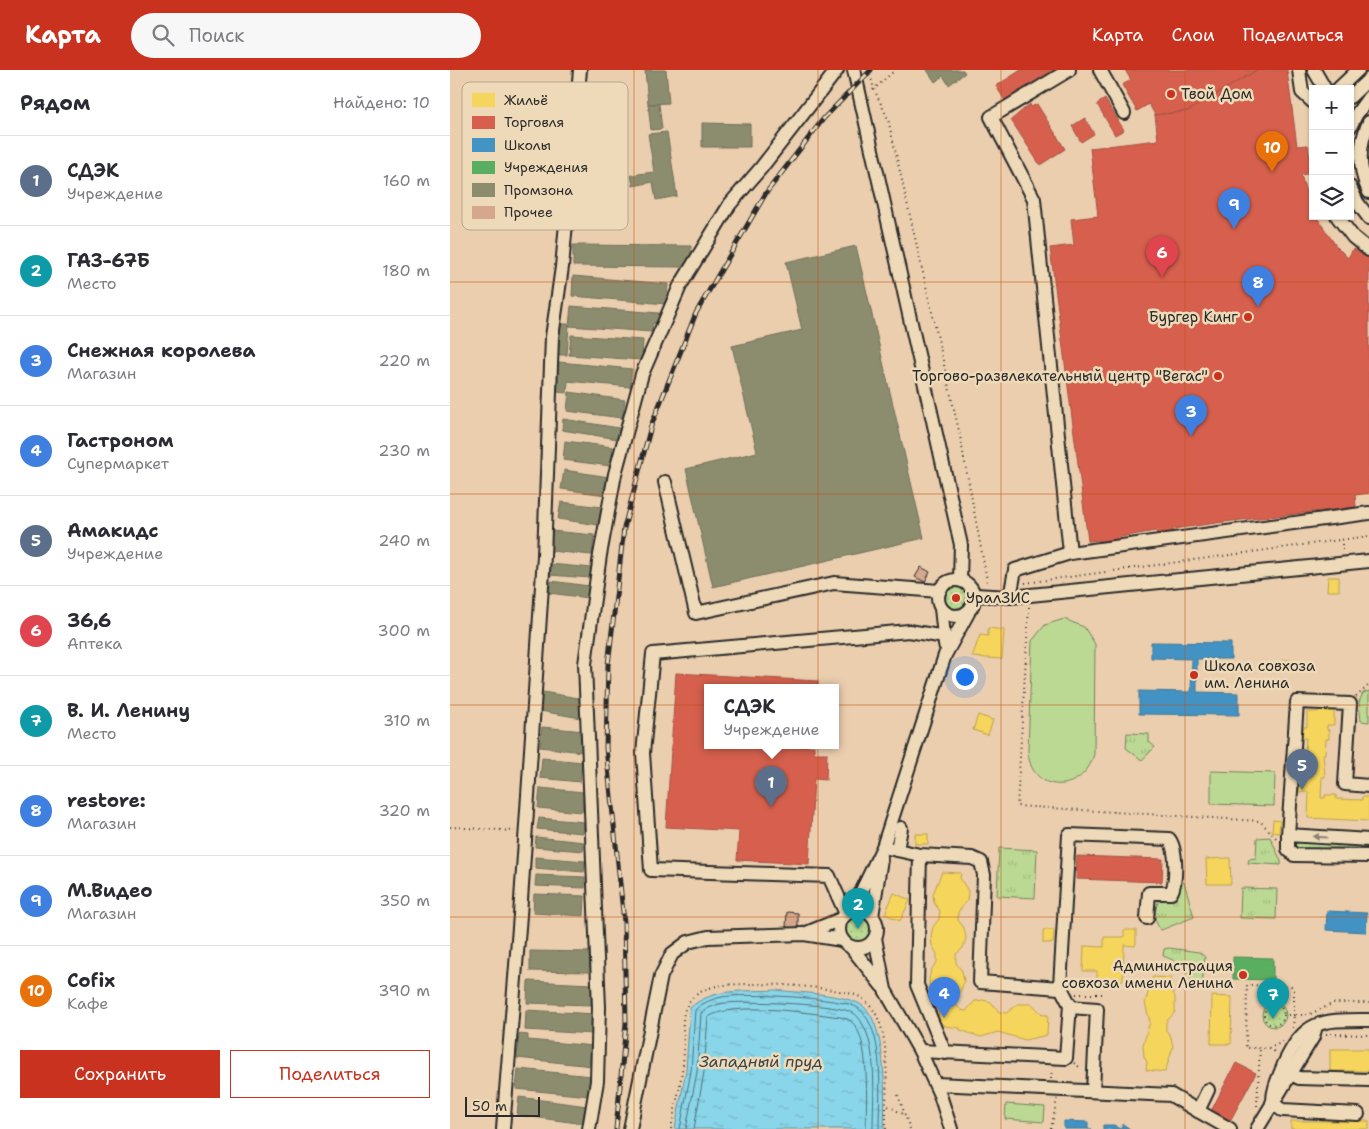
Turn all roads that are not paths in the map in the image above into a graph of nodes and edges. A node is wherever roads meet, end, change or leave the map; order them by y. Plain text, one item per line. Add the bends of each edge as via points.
1 (837, 70) edge
2 (854, 70) edge
3 (1069, 70) edge
4 (1100, 70) edge
5 (1299, 70) edge
6 (1314, 70) edge
7 (1358, 70) edge
8 (1369, 79) edge
9 (1323, 85) edge
10 (1342, 85) edge
11 (1354, 93) edge
12 (1369, 97) edge
13 (1309, 98) edge
14 (1124, 113) dead end
15 (1354, 119) edge
16 (1369, 122) edge
17 (1369, 192) edge
18 (1354, 194) edge
19 (1369, 218) edge
20 (1340, 220) edge
21 (565, 230) edge
22 (1369, 250) edge
23 (665, 482) dead end
24 (1369, 513) edge
25 (1070, 553) junction
26 (1369, 561) edge
27 (960, 580) junction
28 (1011, 591) junction
29 (939, 592) junction
30 (978, 596) junction
31 (941, 608) junction
32 (968, 613) junction
33 (945, 636) junction
34 (946, 654) junction
35 (1369, 786) edge
36 (901, 828) dead end
37 (1288, 835) junction
38 (1369, 840) edge
39 (883, 847) junction
40 (897, 850) junction
41 (920, 855) junction
42 (1369, 856) edge
43 (846, 915) junction
44 (872, 916) junction
45 (1147, 918) dead end
46 (804, 934) junction
47 (875, 938) junction
48 (847, 943) junction
49 (885, 990) junction
50 (1065, 997) junction
51 (1369, 1020) edge
52 (1301, 1036) junction
53 (920, 1051) junction
54 (945, 1053) junction
55 (1289, 1073) junction
56 (1369, 1080) edge
57 (936, 1084) junction
58 (1277, 1088) junction
59 (1208, 1090) dead end
60 (1093, 1091) junction
61 (1272, 1102) junction
62 (1198, 1111) junction
63 (1358, 1114) dead end
64 (503, 1129) edge
65 (589, 1129) edge
66 (630, 1129) edge
67 (951, 1129) edge
68 (1230, 1129) edge
69 (1257, 1129) edge

1 - 65 street via 730,204 680,286 642,374 615,474 585,664 599,1007 597,1081
2 - 27 street via 961,545
3 - 25 street via 991,118 1034,199
4 - 14 street
5 - 13 street via 1302,92
6 - 9 street
7 - 10 street
8 - 11 street
12 - 15 street
16 - 17 street via 1362,140 1360,159
18 - 19 street
20 - 22 street
21 - 64 street via 552,337 544,556
23 - 29 street via 696,613 834,583
24 - 25 street
25 - 28 street via 1015,570
26 - 28 street via 1029,594
27 - 29 street via 950,580
27 - 30 street via 970,585
28 - 30 street
29 - 31 street
30 - 32 street
31 - 32 street via 952,616
31 - 33 street
32 - 34 street
33 - 34 street
33 - 43 street via 909,631 654,654 643,754 651,870 829,876
34 - 39 street
35 - 37 street via 1345,784 1350,704 1297,702
36 - 40 street
38 -> 37 street
37 - 42 street via 1288,849 1294,855
39 - 40 street
39 - 43 street
39 - 44 street
40 - 41 street
41 - 50 street via 972,858 981,862 984,875 980,982
41 - 54 street via 917,985
43 - 44 street via 862,910
43 - 46 street
43 - 48 street via 838,930
44 - 47 street via 877,929
45 - 50 street via 1149,894 1170,894 1174,887 1174,846 1169,839 1069,835
46 - 48 street
46 - 66 street via 708,937 688,942 672,954 661,976
47 - 48 street via 866,946
47 - 49 street
48 - 49 street
49 - 53 street
50 - 54 street via 1067,1056 1064,1059
50 - 60 street via 1097,1009
51 - 52 street via 1333,1020 1320,1030
52 - 55 street
52 - 58 street
53 - 54 street
53 - 57 street
55 - 56 street via 1299,1078
55 - 58 street
57 - 60 street
57 - 67 street
58 - 61 street
59 - 62 street
60 - 62 street via 1171,1095
61 - 63 street via 1282,1110
61 - 69 street
62 - 68 street

